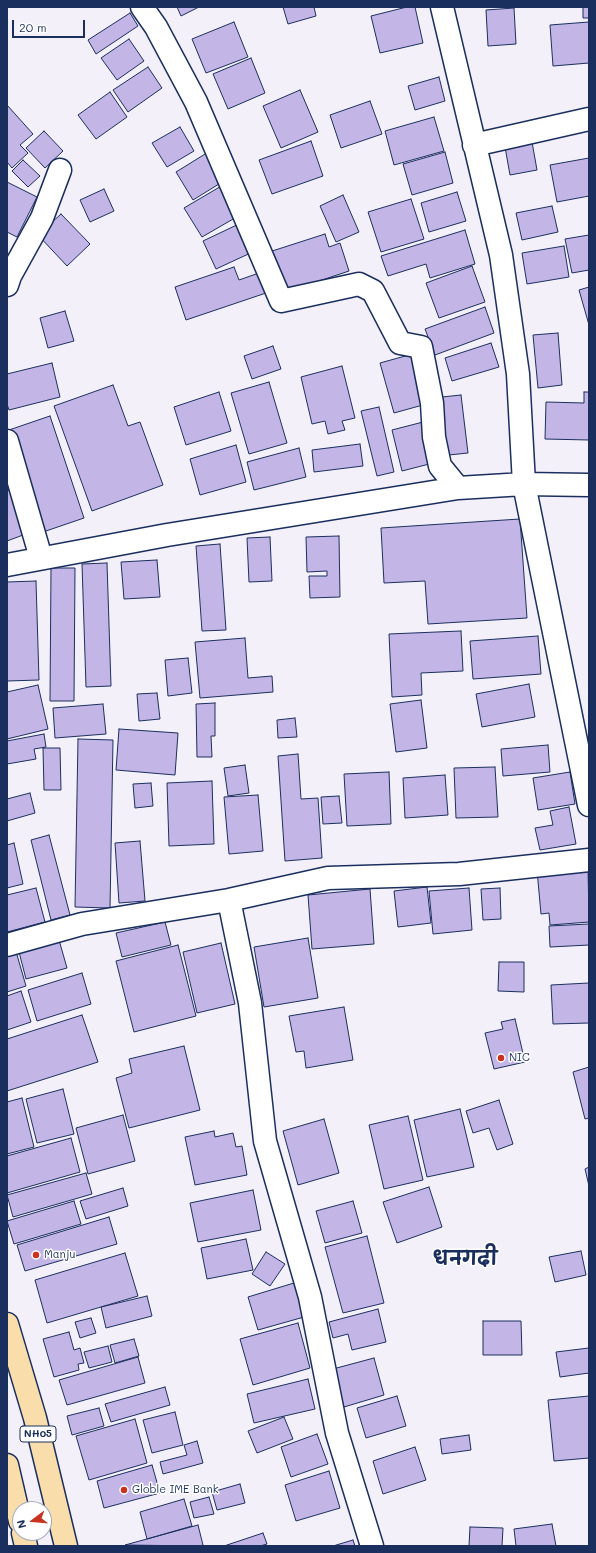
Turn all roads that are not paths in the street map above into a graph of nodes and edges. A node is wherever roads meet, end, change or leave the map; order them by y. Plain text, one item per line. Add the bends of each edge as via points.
1 (142, 7) edge
2 (442, 7) edge
3 (589, 119) edge
4 (474, 145) junction
5 (60, 170) dead end
6 (7, 285) edge
7 (7, 441) edge
8 (524, 484) junction
9 (589, 485) edge
10 (458, 488) junction
11 (41, 558) junction
12 (7, 564) edge
13 (589, 805) edge
14 (589, 860) edge
15 (229, 900) junction
16 (7, 945) edge
17 (7, 1324) edge
18 (7, 1465) edge
19 (15, 1501) edge
20 (66, 1546) edge
21 (372, 1546) edge

1 - 10 street via 156,27 196,102 280,301 359,284 372,291 400,343 421,347 432,403 434,437 440,466
2 - 4 street
3 - 4 street
4 - 8 street via 501,255 517,366
5 - 6 street via 42,218
7 - 11 street
8 - 9 street
8 - 10 street
8 - 13 street
10 - 11 street
11 - 12 street
14 - 15 street via 459,874 328,878
15 - 16 street via 82,924
15 - 21 street via 250,1003 265,1141 310,1297 337,1433
17 - 20 main road, NH05
18 - 19 main road

